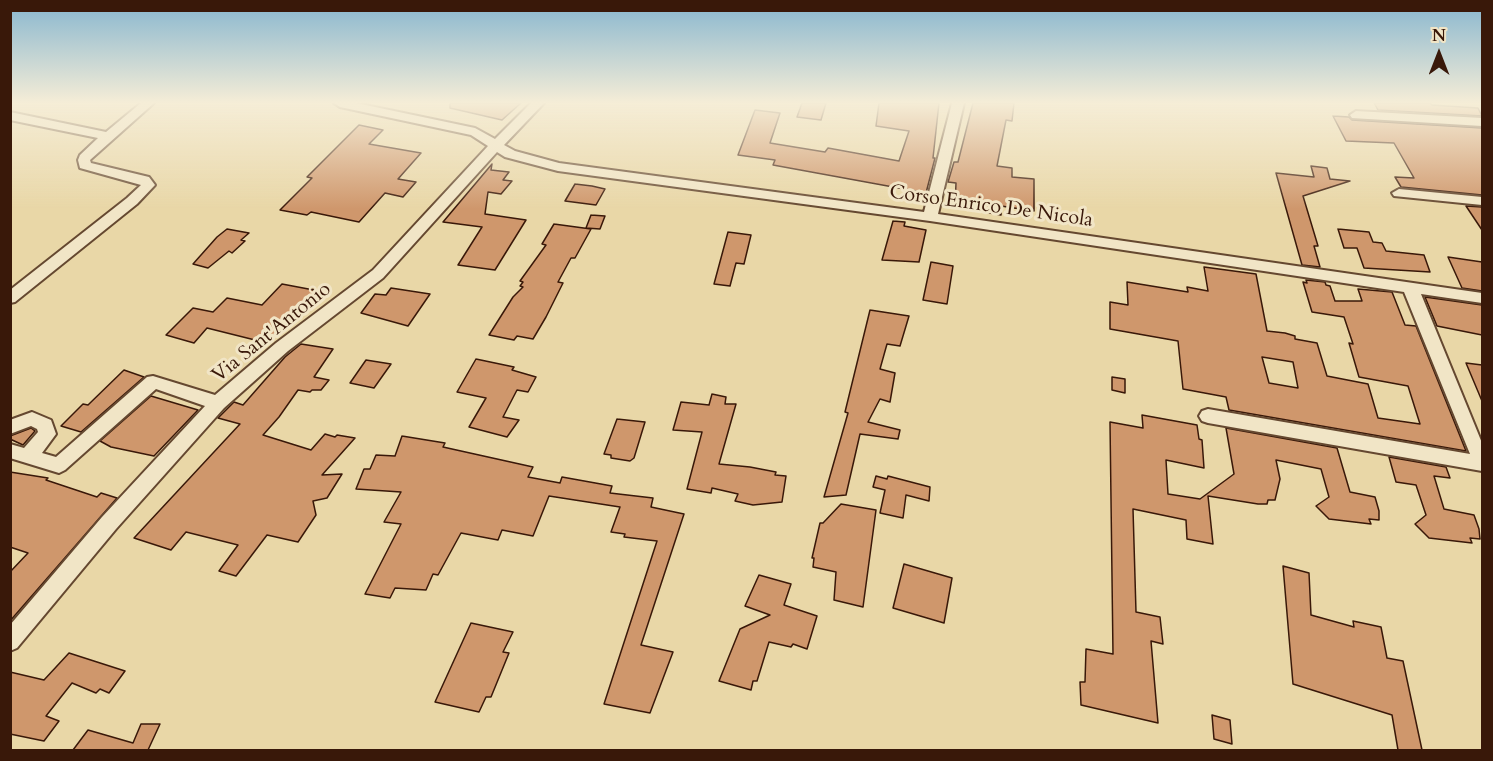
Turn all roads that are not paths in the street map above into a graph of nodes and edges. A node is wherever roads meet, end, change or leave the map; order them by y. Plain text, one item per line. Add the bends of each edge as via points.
1 (105, 139) edge
2 (484, 139) edge
3 (504, 139) edge
4 (949, 139) edge
5 (496, 147) junction
6 (1399, 193) dead end
7 (1482, 201) edge
8 (930, 217) junction
9 (1410, 287) junction
10 (10, 298) edge
11 (1482, 298) edge
12 (218, 403) junction
13 (1208, 416) dead end
14 (10, 427) edge
15 (10, 451) edge
16 (29, 455) junction
17 (1482, 464) edge
18 (10, 641) edge

1 - 10 street via 87,155 86,165 144,180 147,187
2 - 5 street, Corso Enrico De Nicola
3 - 5 street, Via Sant'Antonio
4 - 8 street
5 - 8 street, Corso Enrico De Nicola via 558,167
5 - 12 street, Via Sant'Antonio via 378,274 282,346
6 - 7 street
8 - 9 street, Corso Enrico De Nicola
9 - 11 street, Corso Enrico De Nicola
9 - 17 street
12 - 16 street via 153,382 59,465
12 - 18 street, Via Sant'Antonio via 109,523
13 - 17 street
14 - 16 street via 32,419 45,425 47,434
15 - 16 street

